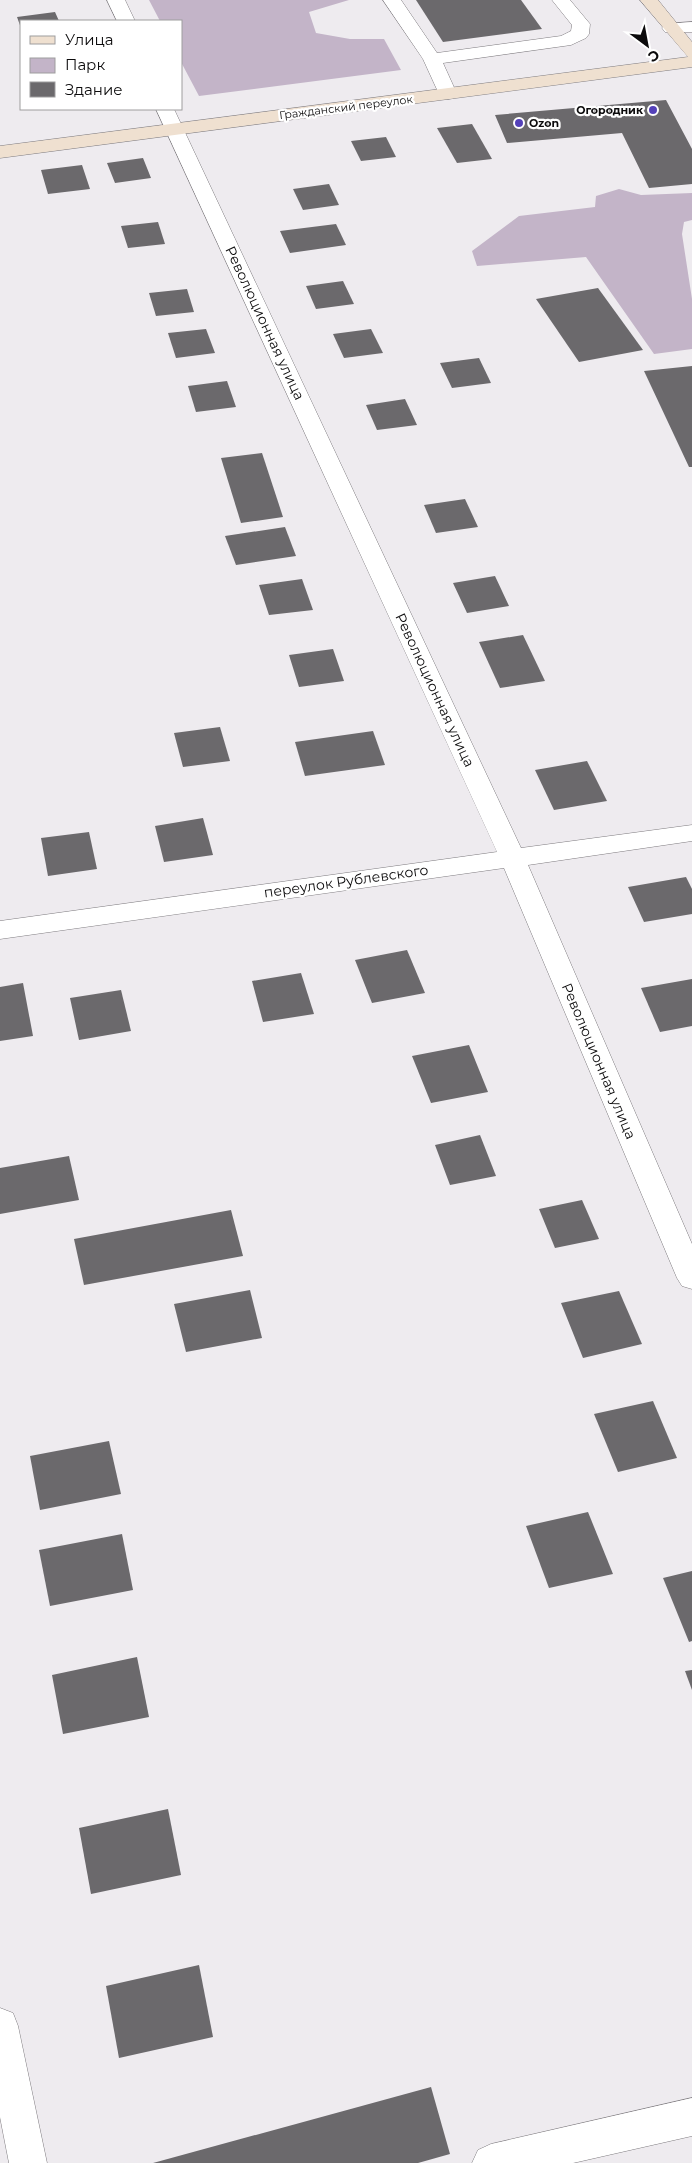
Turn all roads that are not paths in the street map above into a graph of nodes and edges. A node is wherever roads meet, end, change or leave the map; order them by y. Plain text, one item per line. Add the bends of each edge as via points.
1 (116, 0) edge
2 (392, 0) edge
3 (561, 0) edge
4 (649, 0) edge
5 (126, 20) edge
6 (692, 27) edge
7 (671, 28) junction
8 (692, 54) edge
9 (432, 59) junction
10 (692, 62) edge
11 (448, 94) junction
12 (170, 119) edge
13 (0, 152) edge
14 (692, 833) edge
15 (512, 857) junction
16 (0, 930) edge
17 (692, 1278) edge
18 (0, 2026) edge
19 (692, 2117) edge
20 (28, 2163) edge
21 (491, 2163) edge

1 - 5 street
2 - 9 street
3 - 9 street via 581,24 580,34 565,41
4 - 7 street
6 - 7 street
7 - 8 street
9 - 11 street
10 - 11 street, Гражданский переулок
11 - 12 street, Гражданский переулок
12 - 13 street, Гражданский переулок
12 - 15 street, Революционная улица
14 - 15 street, переулок Рублевского
15 - 16 street, переулок Рублевского
15 - 17 street, Революционная улица
18 - 20 street
19 - 21 street

